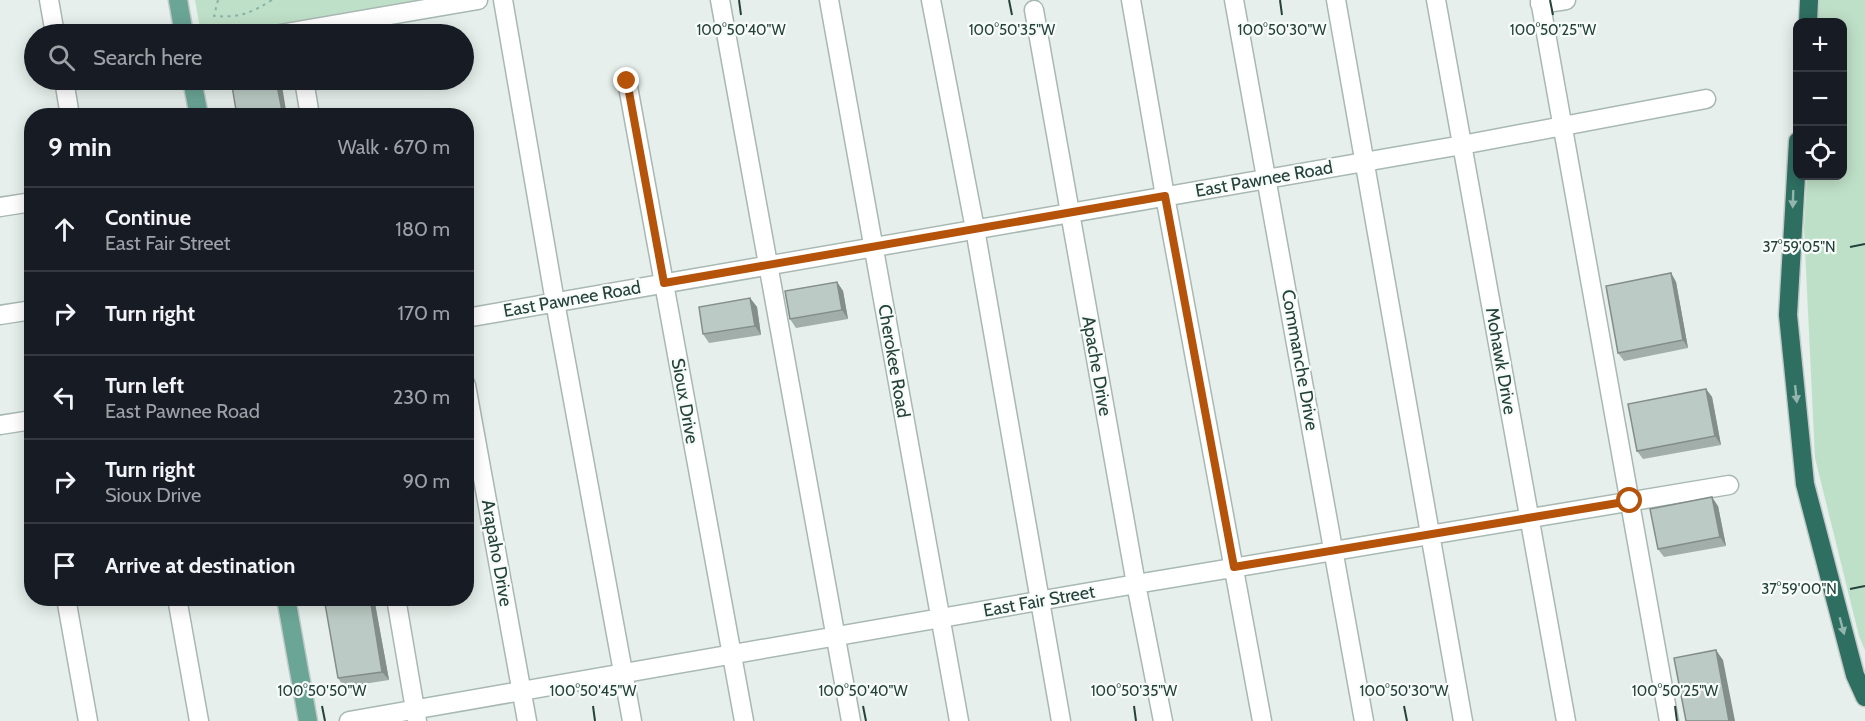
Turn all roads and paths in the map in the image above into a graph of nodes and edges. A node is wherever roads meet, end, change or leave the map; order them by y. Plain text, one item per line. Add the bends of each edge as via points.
1 (49, 0) edge
2 (178, 0) edge
3 (218, 0) edge
4 (272, 0) edge
5 (478, 0) edge
6 (503, 0) edge
7 (720, 0) edge
8 (829, 0) edge
9 (931, 0) edge
10 (1131, 0) edge
11 (1233, 0) edge
12 (1336, 0) edge
13 (1436, 0) edge
14 (1566, 0) edge
15 (1809, 0) edge
16 (1540, 2) edge
17 (1034, 10) dead end
18 (1808, 18) edge
19 (53, 24) edge
20 (182, 24) edge
21 (345, 24) edge
22 (627, 81) dead end
23 (66, 90) edge
24 (194, 90) edge
25 (306, 90) edge
26 (1706, 99) dead end
27 (69, 108) edge
28 (197, 108) edge
29 (309, 108) edge
30 (1563, 126) junction
31 (1462, 145) junction
32 (1365, 162) junction
33 (1267, 179) junction
34 (1795, 180) edge
35 (1165, 196) junction
36 (24, 203) edge
37 (0, 207) edge
38 (1070, 213) junction
39 (975, 229) junction
40 (873, 246) junction
41 (768, 264) junction
42 (664, 283) junction
43 (555, 302) junction
44 (24, 311) edge
45 (0, 315) edge
46 (474, 317) edge
47 (24, 421) edge
48 (0, 425) edge
49 (474, 430) edge
50 (1729, 485) dead end
51 (1630, 501) junction
52 (1529, 517) junction
53 (1431, 534) junction
54 (1334, 550) junction
55 (1234, 567) junction
56 (1136, 584) junction
57 (1041, 601) junction
58 (67, 606) edge
59 (178, 606) edge
60 (287, 606) edge
61 (397, 606) edge
62 (940, 618) junction
63 (837, 637) junction
64 (732, 656) junction
65 (624, 674) junction
66 (522, 692) junction
67 (1865, 697) edge
68 (416, 715) edge
69 (88, 721) edge
70 (199, 721) edge
71 (308, 721) edge
72 (349, 721) edge
73 (527, 721) edge
74 (632, 721) edge
75 (744, 721) edge
76 (851, 721) edge
77 (959, 721) edge
78 (1061, 721) edge
79 (1163, 721) edge
80 (1262, 721) edge
81 (1364, 721) edge
82 (1463, 721) edge
83 (1566, 721) edge
84 (1669, 721) edge

1 - 19 street
2 - 20 main road
3 - 4 path via 214,16 228,17 248,14
5 - 21 street
6 - 43 street
7 - 41 street
8 - 40 street, Cherokee Road
9 - 39 street
10 - 35 street
11 - 33 street, Commanche Drive
12 - 32 street
13 - 31 street, Mohawk Drive
14 - 16 street
15 - 18 highway
16 - 30 street
17 - 38 street, Apache Drive
22 - 42 street, Sioux Drive
23 - 27 street
24 - 28 main road
25 - 29 street
26 - 30 street, East Pawnee Road
30 - 31 street, East Pawnee Road
30 - 51 street
31 - 32 street, East Pawnee Road
31 - 52 street, Mohawk Drive
32 - 33 street, East Pawnee Road
32 - 53 street
33 - 35 street, East Pawnee Road
33 - 54 street, Commanche Drive
34 -> 67 highway via 1788,315 1805,484 1855,675
35 - 38 street, East Pawnee Road
35 - 55 street
36 - 37 street
38 - 39 street, East Pawnee Road
38 - 56 street, Apache Drive
39 - 40 street, East Pawnee Road
39 - 57 street
40 - 41 street, East Pawnee Road
40 - 62 street, Cherokee Road
41 - 42 street, East Pawnee Road
41 - 63 street
42 - 43 street, East Pawnee Road
42 - 64 street, Sioux Drive
43 - 46 street, East Pawnee Road
43 - 65 street
44 - 45 street
47 - 48 street
49 - 66 street, Arapaho Drive
50 - 51 street, East Fair Street
51 - 52 street, East Fair Street
51 - 84 street
52 - 53 street, East Fair Street
52 - 83 street, Mohawk Drive
53 - 54 street, East Fair Street
53 - 82 street
54 - 55 street, East Fair Street
54 - 81 street, Commanche Drive
55 - 56 street, East Fair Street
55 - 80 street
56 - 57 street, East Fair Street
56 - 79 street, Apache Drive
57 - 62 street, East Fair Street
57 - 78 street
58 - 69 street
59 - 70 street
60 - 71 main road
61 - 68 street
62 - 63 street, East Fair Street
62 - 77 street, Cherokee Road
63 - 64 street, East Fair Street
63 - 76 street
64 - 65 street, East Fair Street
64 - 75 street, Sioux Drive
65 - 66 street, East Fair Street
65 - 74 street
66 - 68 street, East Fair Street
66 - 73 street, Arapaho Drive
68 - 72 street, East Fair Street

